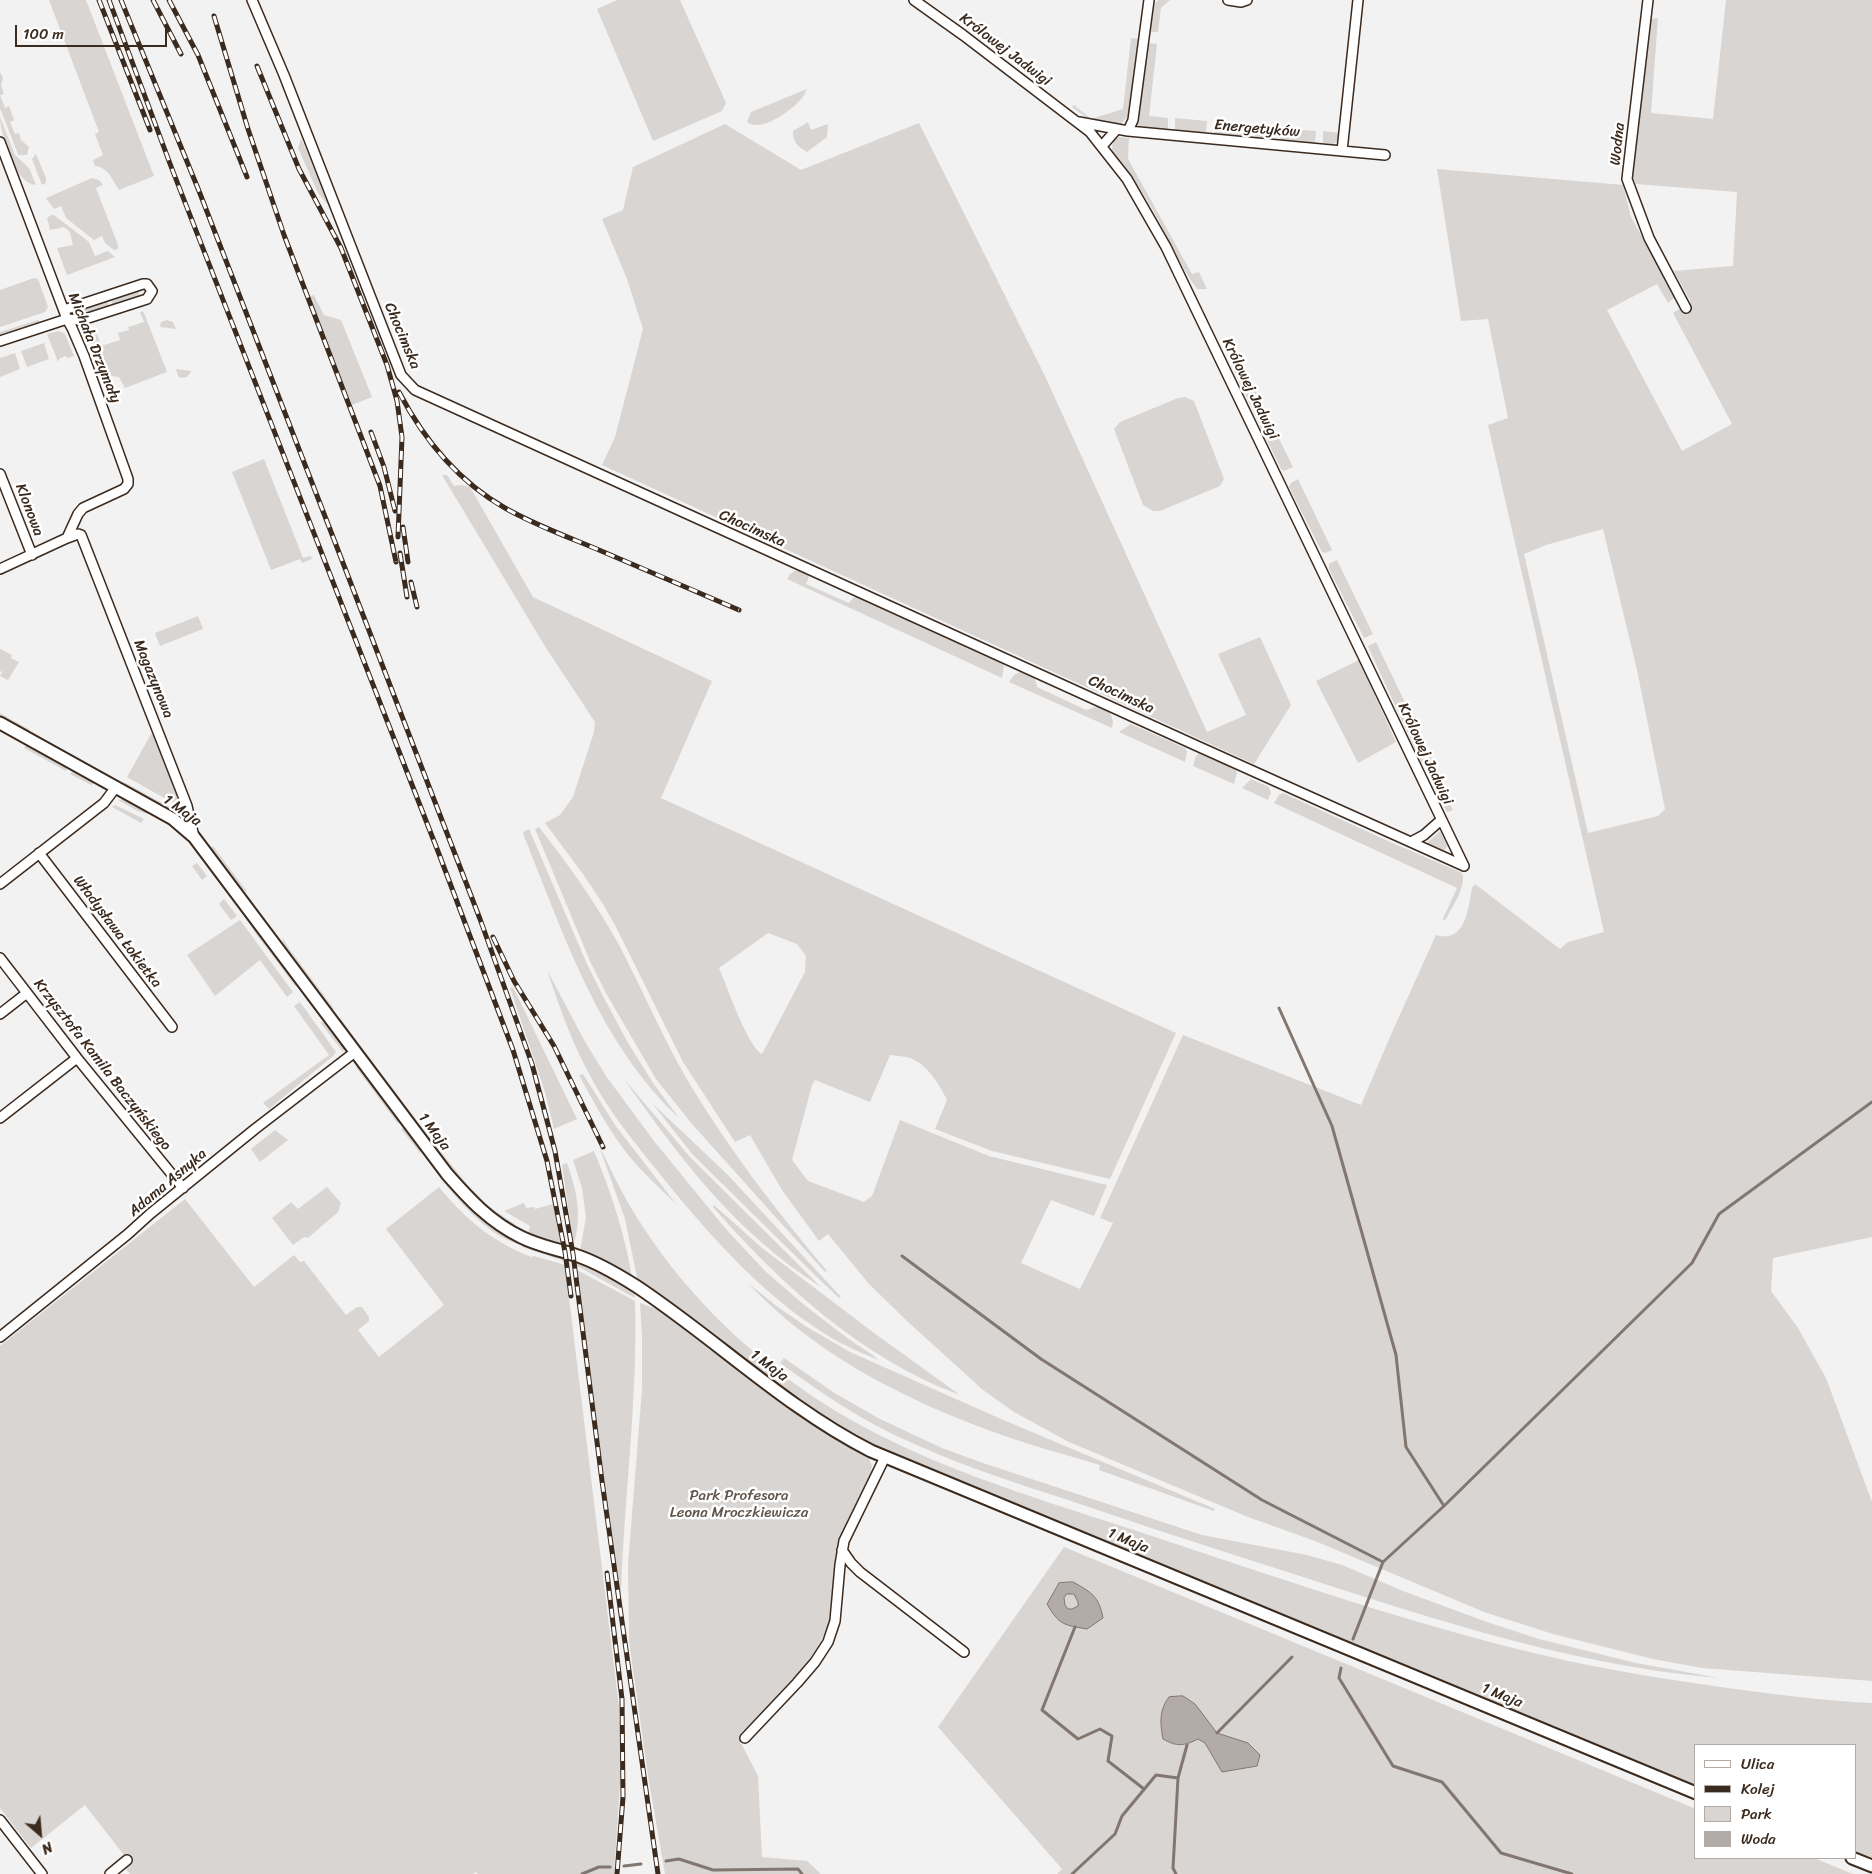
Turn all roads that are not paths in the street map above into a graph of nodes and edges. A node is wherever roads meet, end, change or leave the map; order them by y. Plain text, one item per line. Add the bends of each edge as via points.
1 (252, 0) edge
2 (914, 0) edge
3 (1149, 0) edge
4 (1228, 0) edge
5 (1248, 0) edge
6 (1358, 0) edge
7 (1648, 0) edge
8 (1077, 122) junction
9 (1116, 130) junction
10 (1128, 131) junction
11 (0, 142) edge
12 (1102, 146) junction
13 (1342, 151) junction
14 (1385, 155) dead end
15 (1686, 308) dead end
16 (65, 314) junction
17 (0, 341) edge
18 (0, 474) edge
19 (67, 538) junction
20 (32, 556) junction
21 (0, 570) edge
22 (0, 723) edge
23 (116, 788) junction
24 (1441, 820) junction
25 (194, 837) junction
26 (1410, 842) junction
27 (40, 853) junction
28 (1464, 866) joint
29 (0, 884) edge
30 (0, 958) edge
31 (27, 994) junction
32 (0, 1014) edge
33 (172, 1027) dead end
34 (355, 1052) junction
35 (77, 1058) junction
36 (0, 1118) edge
37 (183, 1188) junction
38 (0, 1336) edge
39 (885, 1457) junction
40 (842, 1550) junction
41 (964, 1652) dead end
42 (745, 1738) dead end
43 (1694, 1792) edge
44 (0, 1820) edge
45 (1854, 1859) edge
46 (127, 1860) dead end
47 (1872, 1866) edge
48 (42, 1874) edge
49 (110, 1874) edge

1 - 26 street, Chocimska via 402,376 415,390
2 - 8 street, Królowej Jadwigi
3 - 10 street via 1133,120
4 - 5 street
6 - 13 street
7 - 15 street, Wodna via 1628,179 1649,238
8 - 9 street, Energetyków
8 - 12 street, Królowej Jadwigi
9 - 10 street, Energetyków
9 - 12 street
10 - 13 street, Energetyków
11 - 16 street, Michała Drzymały
12 - 24 street, Królowej Jadwigi via 1127,179 1166,246
13 - 14 street, Energetyków
16 - 16 street via 82,320 147,299 152,291 143,284
16 - 17 street
16 - 19 street, Michała Drzymały via 95,386 128,480 124,489 81,509
18 - 20 street, Klonowa
19 - 20 street
19 - 25 street, Magazynowa via 79,534 187,806
20 - 21 street
22 - 23 street, 1 Maja
23 - 25 street, 1 Maja via 173,819
23 - 27 street via 104,803
24 - 26 street
24 - 28 street, Królowej Jadwigi
25 - 34 street, 1 Maja
26 - 28 street, Chocimska
27 - 29 street
27 - 33 street, Władysława Łokietka
30 - 31 street, Krzysztofa Kamila Baczyńskiego
31 - 32 street
31 - 35 street, Krzysztofa Kamila Baczyńskiego
34 - 37 street, Adama Asnyka
34 - 39 street, 1 Maja via 447,1174 475,1206 493,1220 532,1242 584,1258 633,1285 809,1415 847,1439
35 - 36 street
35 - 37 street, Krzysztofa Kamila Baczyńskiego
37 - 38 street, Adama Asnyka
39 - 40 street
39 - 43 street, 1 Maja
40 - 41 street via 860,1572
40 - 42 street via 834,1621 828,1642 797,1683
44 - 48 street
45 - 47 street
46 - 49 street

